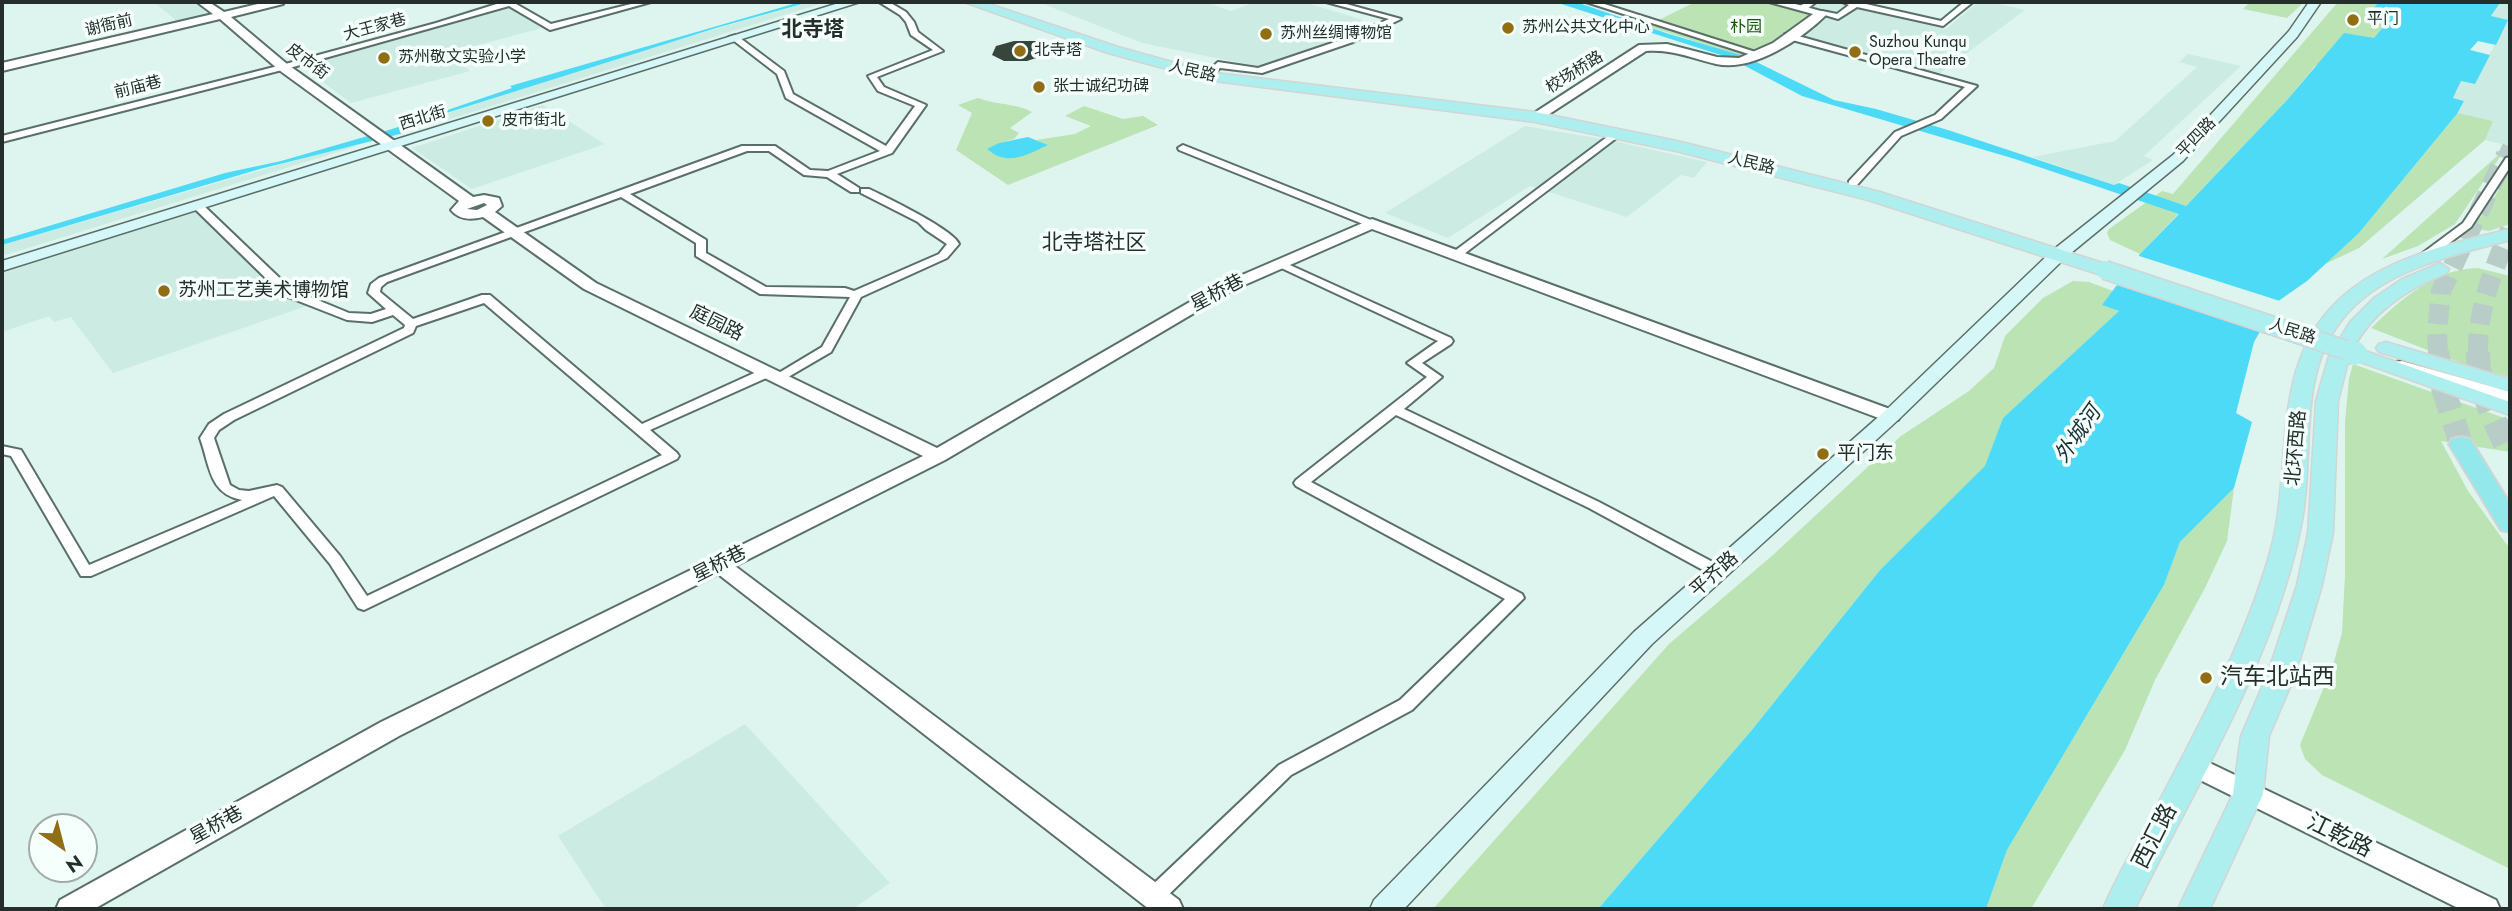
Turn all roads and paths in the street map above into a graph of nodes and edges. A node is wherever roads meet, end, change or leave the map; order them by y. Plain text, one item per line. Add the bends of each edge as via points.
1 (202, 2) edge
2 (279, 2) edge
3 (510, 2) edge
4 (647, 2) edge
5 (854, 2) edge
6 (883, 2) edge
7 (971, 2) edge
8 (990, 2) edge
9 (1330, 2) edge
10 (1590, 2) edge
11 (1775, 2) edge
12 (1969, 2) edge
13 (2315, 2) edge
14 (1851, 3) edge
15 (1807, 5) edge
16 (1822, 13) junction
17 (223, 16) junction
18 (1788, 36) junction
19 (733, 37) junction
20 (1758, 57) junction
21 (283, 66) junction
22 (2, 67) edge
23 (1209, 74) junction
24 (1538, 115) junction
25 (1618, 133) junction
26 (2, 139) edge
27 (384, 140) junction
28 (1183, 148) dead end
29 (888, 151) junction
30 (2510, 160) edge
31 (829, 174) junction
32 (1853, 183) junction
33 (623, 194) junction
34 (198, 206) junction
35 (1372, 224) junction
36 (511, 232) junction
37 (2510, 234) edge
38 (2510, 247) edge
39 (2063, 251) junction
40 (1456, 255) junction
41 (2418, 261) junction
42 (1281, 264) junction
43 (2, 266) edge
44 (855, 295) junction
45 (394, 310) junction
46 (411, 324) junction
47 (2361, 350) junction
48 (773, 375) junction
49 (2510, 386) edge
50 (2510, 398) edge
51 (2510, 409) edge
52 (1396, 410) junction
53 (1891, 415) junction
54 (640, 430) junction
55 (2461, 444) tunnel mouth
56 (2, 450) edge
57 (938, 456) junction
58 (277, 490) junction
59 (2510, 524) edge
60 (720, 565) junction
61 (1719, 572) junction
62 (2193, 765) junction
63 (2249, 792) junction
64 (1161, 903) edge
65 (70, 909) edge
66 (1385, 909) edge
67 (2119, 909) edge
68 (2194, 909) edge
69 (2486, 909) edge

1 - 17 street, 皮市街
2 - 17 street, 谢衙前
3 - 4 street via 550,27
3 - 21 street, 大王家巷
5 - 19 main road, 西北街
6 - 29 street via 901,12 913,24 914,33 939,51 872,76 881,89 921,105
7 - 23 main road, 人民路 via 1113,50
8 - 23 main road, 人民路
9 - 23 street via 1397,19 1259,71 1218,65
10 - 20 street
11 - 15 street
12 - 14 street via 1943,24
13 - 39 main road, 平四路 via 2293,34 2178,158
14 - 16 street via 1838,17
15 - 16 street
16 - 18 street, 校场桥路
17 - 21 street, 皮市街
17 - 22 street, 谢衙前
18 - 20 street, 校场桥路
18 - 32 street via 1972,86 1938,117 1898,134
19 - 27 main road, 西北街
19 - 29 street via 781,73 789,96
20 - 24 street, 校场桥路 via 1736,63 1679,47 1643,48
21 - 26 street, 前庙巷
21 - 27 street, 皮市街
23 - 24 main road, 人民路
24 - 25 main road, 人民路
24 - 32 main road, 人民路 via 1681,139
25 - 39 main road, 人民路 via 1848,189
25 - 40 street
27 - 34 main road, 西北街
27 - 36 street, 庭园路 via 470,202 460,207 460,213 485,212
28 - 35 street
29 - 31 street
30 - 41 street via 2467,225
31 - 33 street via 808,173 771,149 755,147
31 - 44 street via 922,220 953,244 943,256
32 - 39 main road, 人民路
33 - 36 street
33 - 44 street via 702,242 700,254 757,289
34 - 43 main road, 西北街
34 - 45 street via 287,292 347,316 372,318
35 - 40 street
35 - 42 street, 星桥巷
36 - 45 street via 383,280 373,290
36 - 48 street, 庭园路 via 590,286
37 - 41 main road, 北环西路
38 - 63 main road, 北环西路 via 2434,271 2393,292 2359,321 2338,358 2327,410 2317,555 2283,671 2254,738
39 - 47 main road, 人民路, bridge
39 - 53 main road, 平齐路
40 - 53 street
41 - 62 main road, 北环西路 via 2389,273 2355,297 2336,314 2313,351 2301,402 2291,511 2277,574 2248,657
42 - 52 street via 1447,341 1413,363 1436,377
42 - 57 street, 星桥巷 via 1227,287
44 - 48 street via 827,349
45 - 46 street
46 - 54 street via 486,298
46 - 58 street via 405,334 229,417 209,432 207,438 228,492 249,496
47 - 49 main road, 人民路
47 - 50 street
47 - 51 main road, 人民路
48 - 54 street
48 - 57 street, 庭园路
52 - 61 street via 1594,505
52 - 64 street via 1301,483 1517,598 1406,705 1285,770
53 - 61 main road, 平齐路
54 - 58 street via 672,456 364,604 335,560
55 - 59 highway
56 - 58 street via 16,453 86,572
57 - 60 street, 星桥巷
60 - 64 street
60 - 65 street, 星桥巷 via 390,729
61 - 66 main road, 平齐路 via 1643,638
62 - 63 street, 江乾路
62 - 67 main road, 西汇路
63 - 68 main road
63 - 69 street, 江乾路

